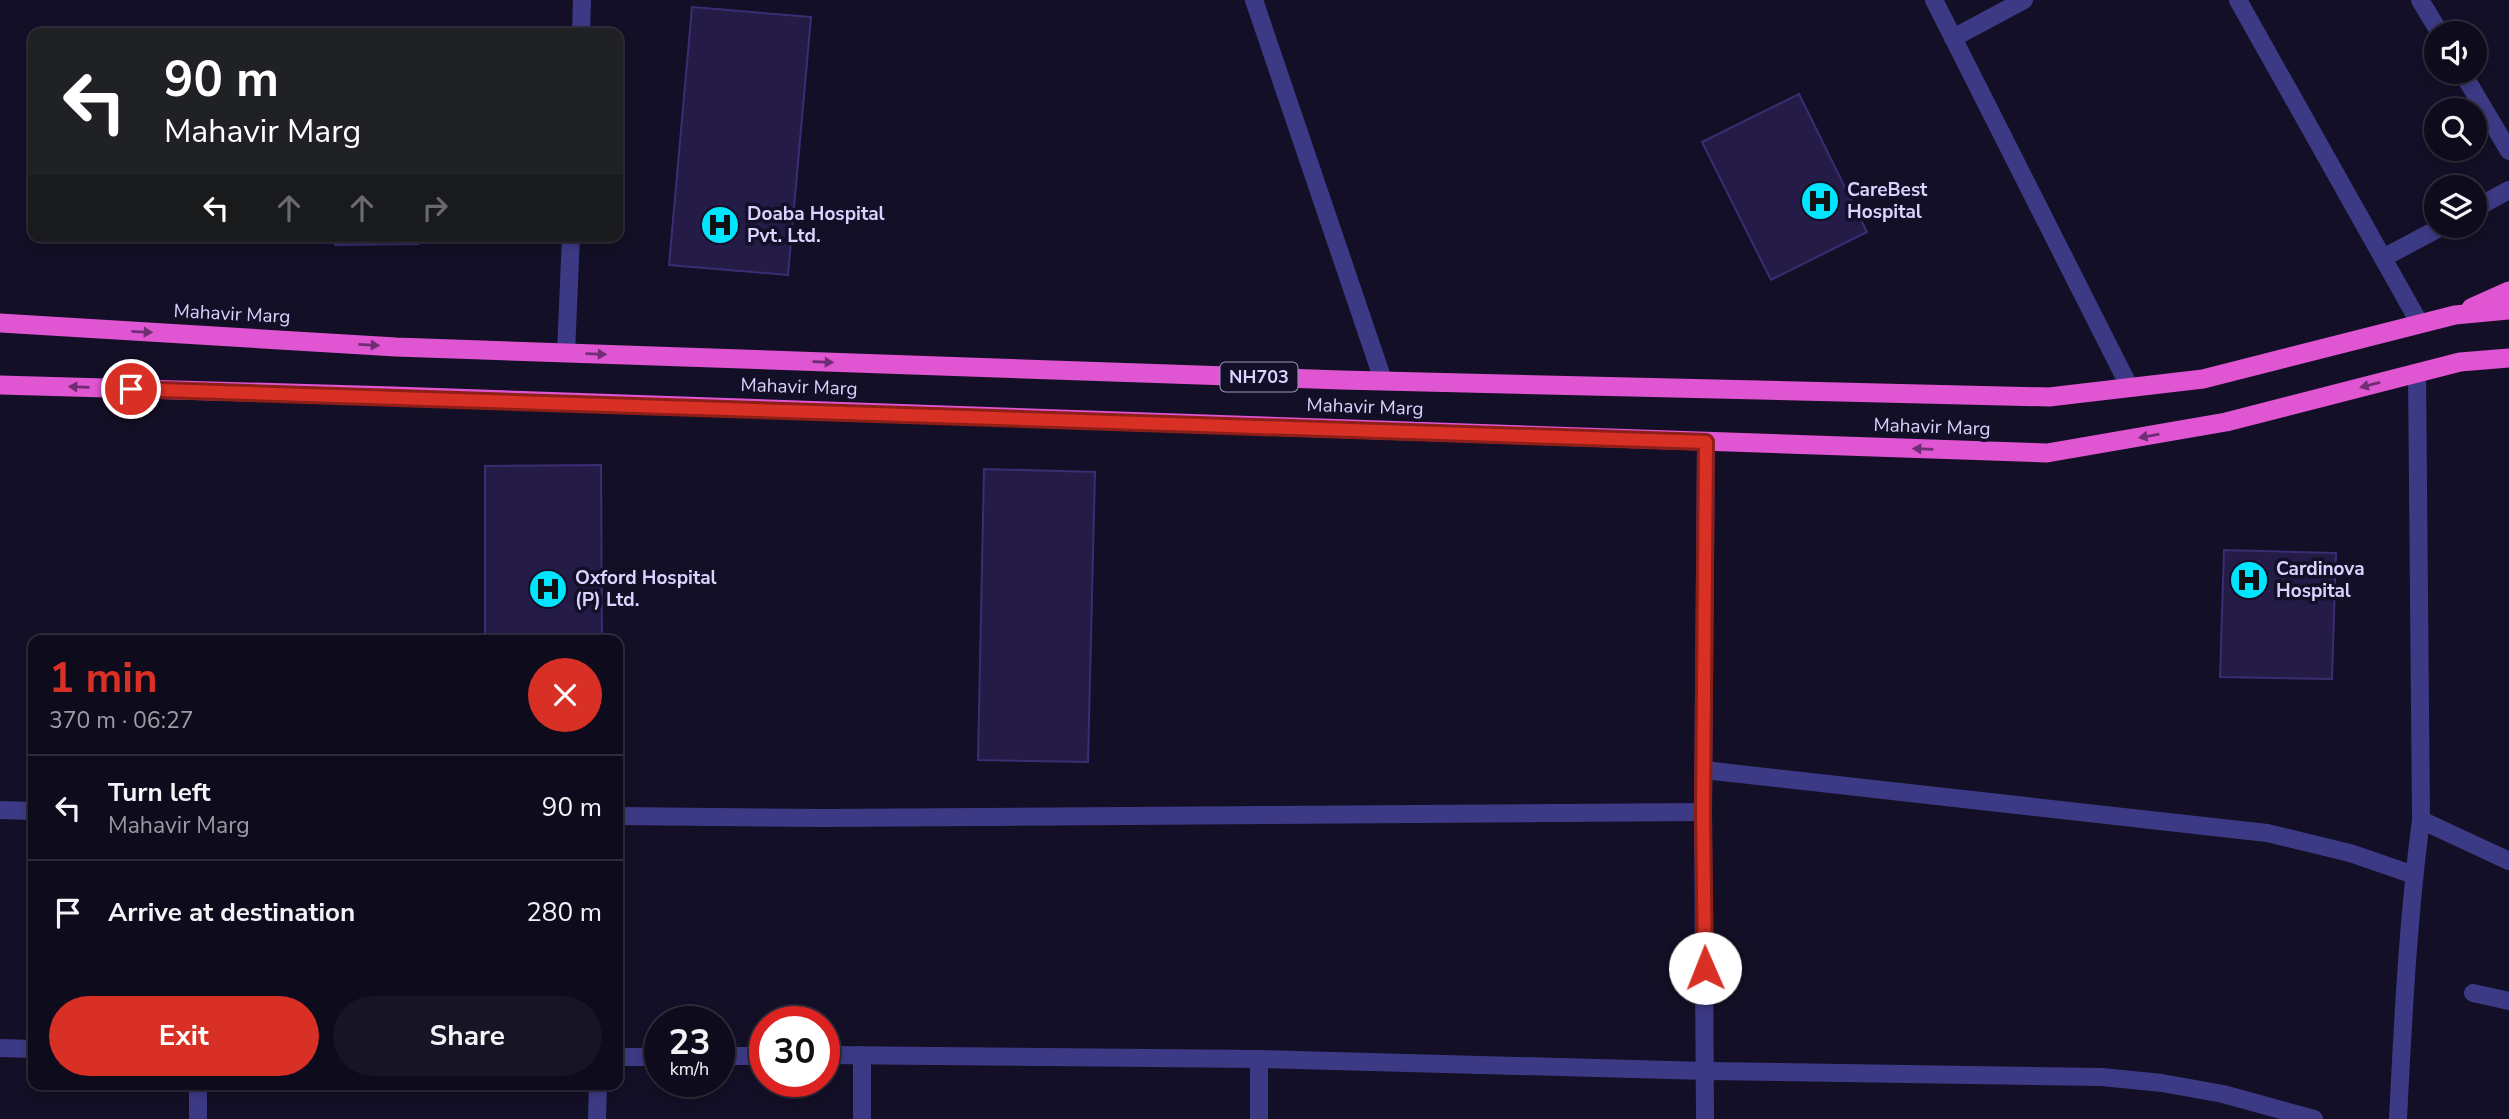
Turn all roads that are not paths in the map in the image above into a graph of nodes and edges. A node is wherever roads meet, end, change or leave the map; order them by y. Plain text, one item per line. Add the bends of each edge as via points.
1 (582, 0) edge
2 (1254, 0) edge
3 (1934, 0) edge
4 (2024, 0) edge
5 (2238, 0) edge
6 (2420, 0) edge
7 (2433, 21) edge
8 (581, 28) edge
9 (1953, 38) junction
10 (2469, 84) edge
11 (2509, 151) edge
12 (2509, 190) edge
13 (2487, 202) edge
14 (2424, 236) edge
15 (571, 242) edge
16 (2383, 258) junction
17 (2509, 291) edge
18 (2509, 310) edge
19 (2455, 315) junction
20 (0, 323) edge
21 (2420, 324) junction
22 (566, 352) junction
23 (2509, 358) edge
24 (2417, 373) junction
25 (1383, 380) junction
26 (0, 385) edge
27 (2130, 388) junction
28 (1706, 442) junction
29 (1704, 771) junction
30 (0, 810) edge
31 (28, 811) edge
32 (1703, 812) junction
33 (623, 816) edge
34 (2421, 820) junction
35 (2509, 861) edge
36 (2414, 875) junction
37 (2473, 993) dead end
38 (2509, 1000) edge
39 (0, 1048) edge
40 (28, 1049) edge
41 (840, 1055) edge
42 (862, 1055) junction
43 (644, 1056) edge
44 (623, 1057) edge
45 (1259, 1059) junction
46 (1706, 1071) junction
47 (198, 1090) edge
48 (597, 1090) edge
49 (198, 1119) edge
50 (597, 1119) edge
51 (862, 1119) edge
52 (1259, 1119) edge
53 (1705, 1119) edge
54 (2314, 1119) edge
55 (2398, 1119) edge

1 - 8 street
2 - 25 street
3 - 9 street
4 - 9 street
5 - 16 street
6 - 7 street
9 - 27 street
10 - 11 street
12 - 13 street
14 - 16 street
15 - 22 street
16 - 21 street
17 - 19 highway
18 - 19 highway, Mahavir Marg / NH703
19 - 21 highway, Mahavir Marg / NH703
20 -> 22 highway, Mahavir Marg / NH703
21 - 27 highway, Mahavir Marg / NH703 via 2203,379
22 -> 25 highway, Mahavir Marg / NH703
23 - 24 highway, Mahavir Marg via 2460,362
24 -> 28 highway, Mahavir Marg via 2226,422 2047,453
24 - 34 street
25 - 27 highway, Mahavir Marg / NH703 via 2049,397
28 -> 26 highway, Mahavir Marg
28 - 29 street
29 - 32 street
29 - 36 street via 2267,833 2350,853
30 - 31 street
32 - 33 street
32 - 46 street
34 - 35 street
34 - 36 street
36 - 55 street
37 - 38 street
39 - 40 street
41 - 42 street
42 - 45 street
42 - 51 street
43 - 44 street
45 - 46 street
45 - 52 street
46 - 53 street
46 - 54 street via 2102,1077 2223,1094
47 - 49 street
48 - 50 street

